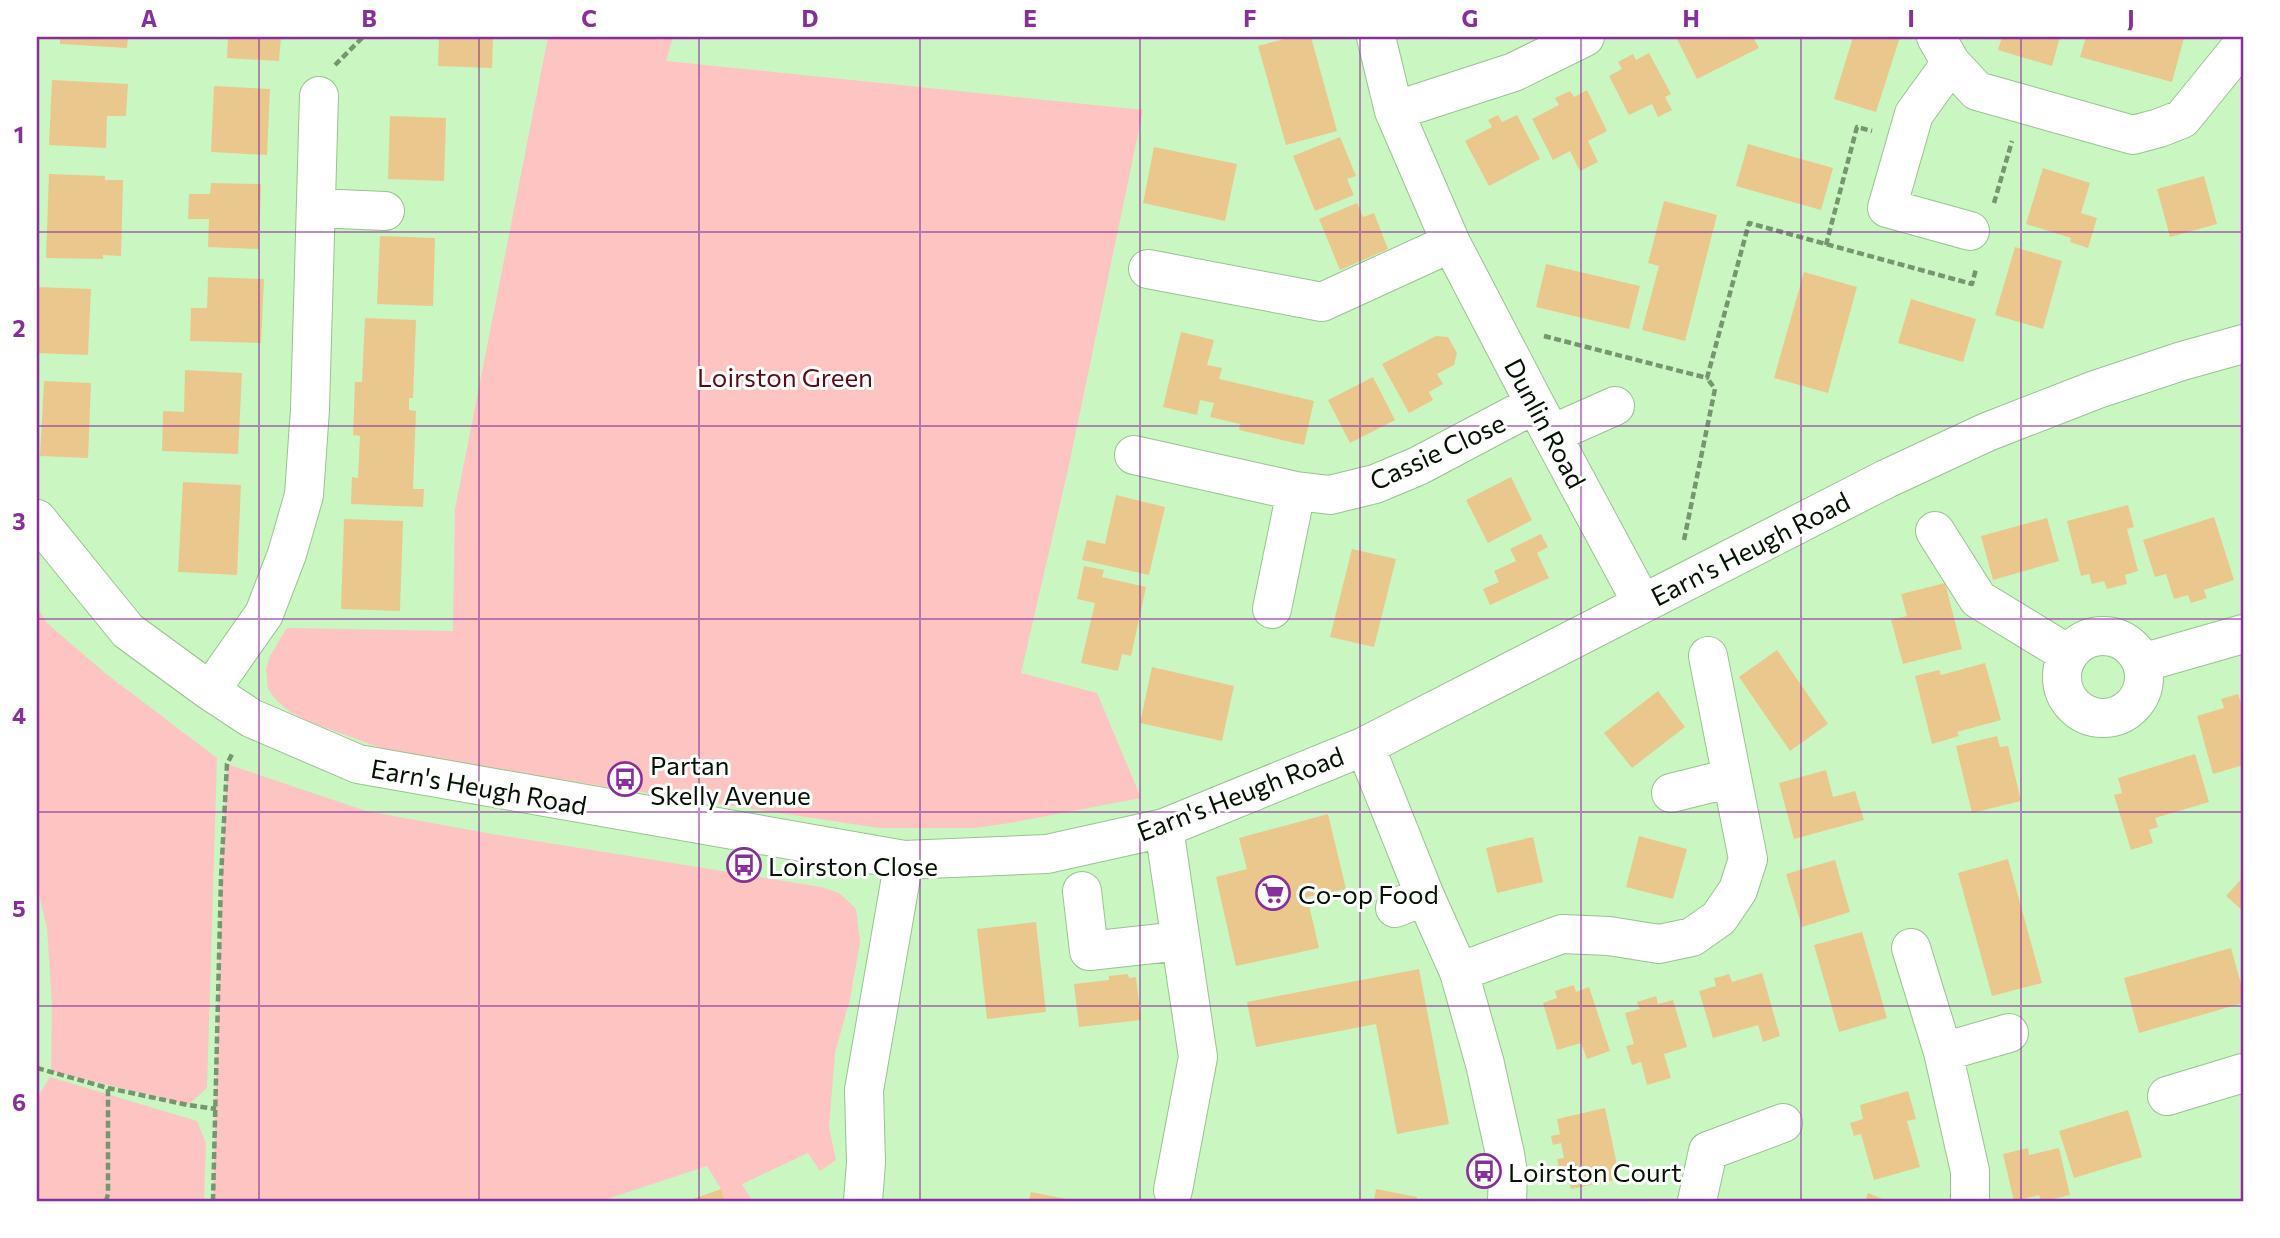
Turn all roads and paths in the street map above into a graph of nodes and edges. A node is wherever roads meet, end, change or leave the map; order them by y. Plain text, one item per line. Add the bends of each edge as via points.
1 (1376, 37) edge
2 (1585, 37) edge
3 (2243, 44) edge
4 (1943, 50) edge
5 (319, 96) dead end
6 (2022, 103) junction
7 (1394, 111) junction
8 (1907, 139) junction
9 (316, 208) junction
10 (385, 211) dead end
11 (1981, 232) junction
12 (1451, 243) junction
13 (1826, 245) junction
14 (1148, 269) dead end
15 (1504, 344) junction
16 (2243, 344) edge
17 (1707, 378) junction
18 (1615, 406) dead end
19 (1543, 419) junction
20 (1134, 455) dead end
21 (1296, 491) junction
22 (37, 519) edge
23 (1935, 531) dead end
24 (1658, 595) junction
25 (1272, 609) dead end
26 (2243, 634) edge
27 (2068, 654) junction
28 (1708, 656) dead end
29 (2142, 663) junction
30 (209, 691) junction
31 (251, 718) junction
32 (1365, 746) junction
33 (1731, 778) junction
34 (1671, 793) dead end
35 (1164, 828) junction
36 (904, 860) junction
37 (1082, 891) dead end
38 (1180, 941) junction
39 (1911, 948) dead end
40 (1459, 972) junction
41 (2009, 1032) dead end
42 (1942, 1052) junction
43 (37, 1068) edge
44 (2243, 1073) edge
45 (108, 1087) junction
46 (2167, 1096) dead end
47 (216, 1109) junction
48 (1783, 1123) dead end
49 (1173, 1190) dead end
50 (106, 1201) edge
51 (213, 1201) edge
52 (863, 1201) edge
53 (1507, 1201) edge
54 (1697, 1201) edge
55 (1970, 1201) edge

1 - 7 street, Dunlin Road
2 - 7 street via 1514,72
3 - 6 street via 2182,119 2133,135
4 - 6 street via 1977,91
4 - 8 street
5 - 9 street
6 - 11 path
7 - 12 street, Dunlin Road
8 - 11 street via 1887,208
8 - 13 path via 1857,127
9 - 10 street
9 - 30 street via 304,495 264,614
11 - 13 path via 1972,284
12 - 14 street via 1322,302
12 - 15 street, Dunlin Road
13 - 17 path via 1749,223
15 - 17 path via 1530,333
15 - 19 street, Dunlin Road
16 - 24 street, Earn's Heugh Road via 2095,390 1987,432
17 - 24 path via 1715,389
18 - 19 street, Cassie Close
19 - 21 street, Cassie Close via 1375,484 1330,495
19 - 24 street, Dunlin Road
20 - 21 street, Cassie Close
21 - 25 street
22 - 30 street, Earn's Heugh Road via 128,631
23 - 27 street via 1978,599
24 - 32 street, Earn's Heugh Road
26 - 29 street
27 - 29 street via 2077,644 2101,635 2126,642
27 - 29 street via 2062,674 2066,695 2085,714 2098,718 2119,715 2136,703 2143,690
28 - 33 street
30 - 31 street, Earn's Heugh Road
31 - 36 street, Earn's Heugh Road via 358,764
31 - 47 path via 227,764
32 - 35 street, Earn's Heugh Road
32 - 40 street via 1410,902
33 - 34 street
33 - 40 street via 1748,859 1738,890 1719,918 1692,937 1658,944 1562,934
35 - 36 street, Earn's Heugh Road via 1047,854
35 - 38 street
36 - 52 street via 864,1090
37 - 38 street via 1089,951
38 - 49 street via 1198,1056
39 - 42 street
40 - 53 street via 1505,1154
41 - 42 street
42 - 55 street via 1970,1171
43 - 45 path
44 - 46 street
45 - 47 path
45 - 50 path
47 - 51 path
48 - 54 street via 1709,1151

